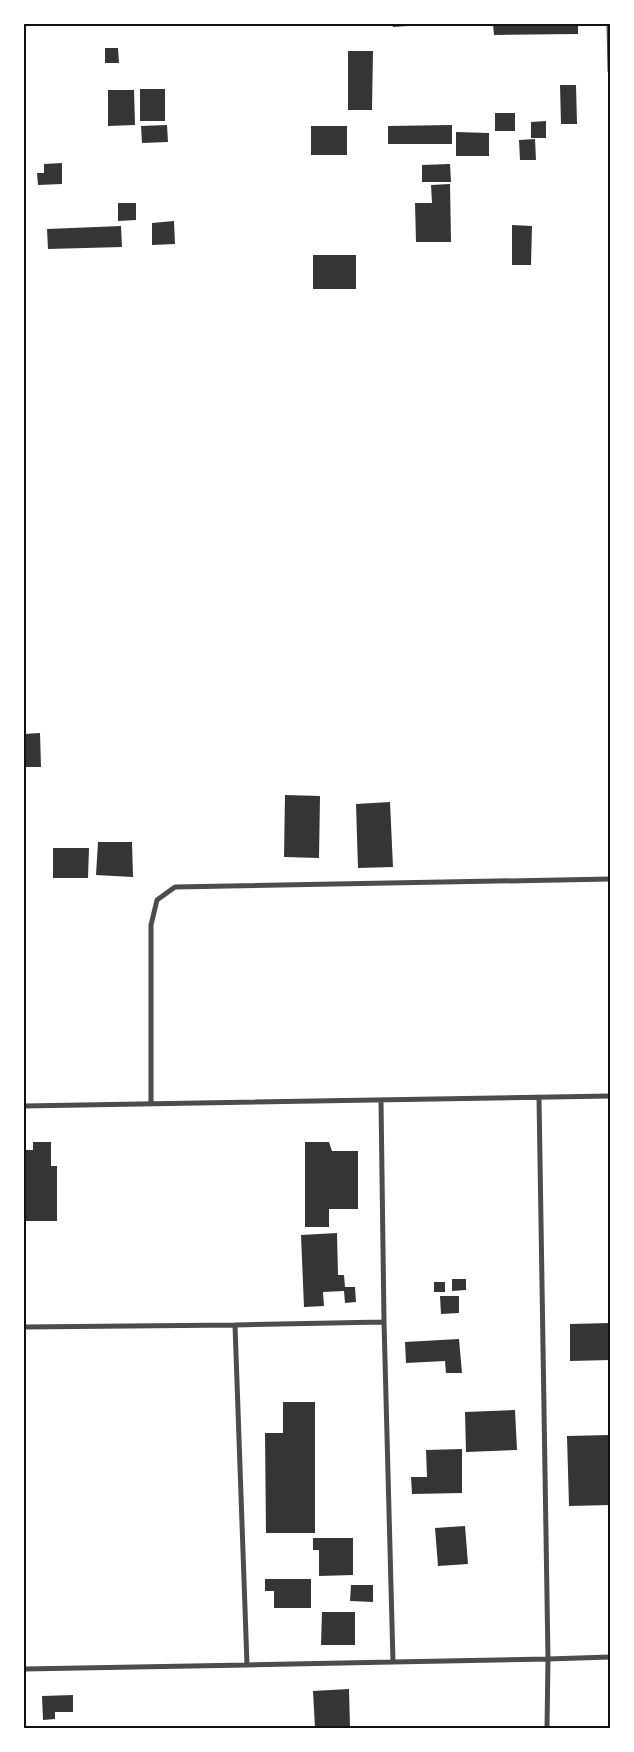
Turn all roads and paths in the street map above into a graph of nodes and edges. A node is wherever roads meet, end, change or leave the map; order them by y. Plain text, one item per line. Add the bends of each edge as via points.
1 (609, 24) edge
2 (610, 71) edge
3 (610, 879) edge
4 (610, 1096) edge
5 (539, 1097) junction
6 (382, 1101) junction
7 (151, 1104) junction
8 (24, 1106) edge
9 (384, 1322) junction
10 (235, 1325) junction
11 (24, 1327) edge
12 (610, 1656) edge
13 (548, 1659) junction
14 (393, 1662) junction
15 (247, 1665) junction
16 (24, 1669) edge
17 (547, 1728) edge

1 - 2 street
3 - 7 street via 175,887 157,900 151,925
4 - 5 street
5 - 6 street
5 - 13 street
6 - 7 street
6 - 9 street
7 - 8 street
9 - 10 street
9 - 14 street
10 - 11 street
10 - 15 street
12 - 13 street
13 - 14 street
13 - 17 street
14 - 15 street
15 - 16 street

